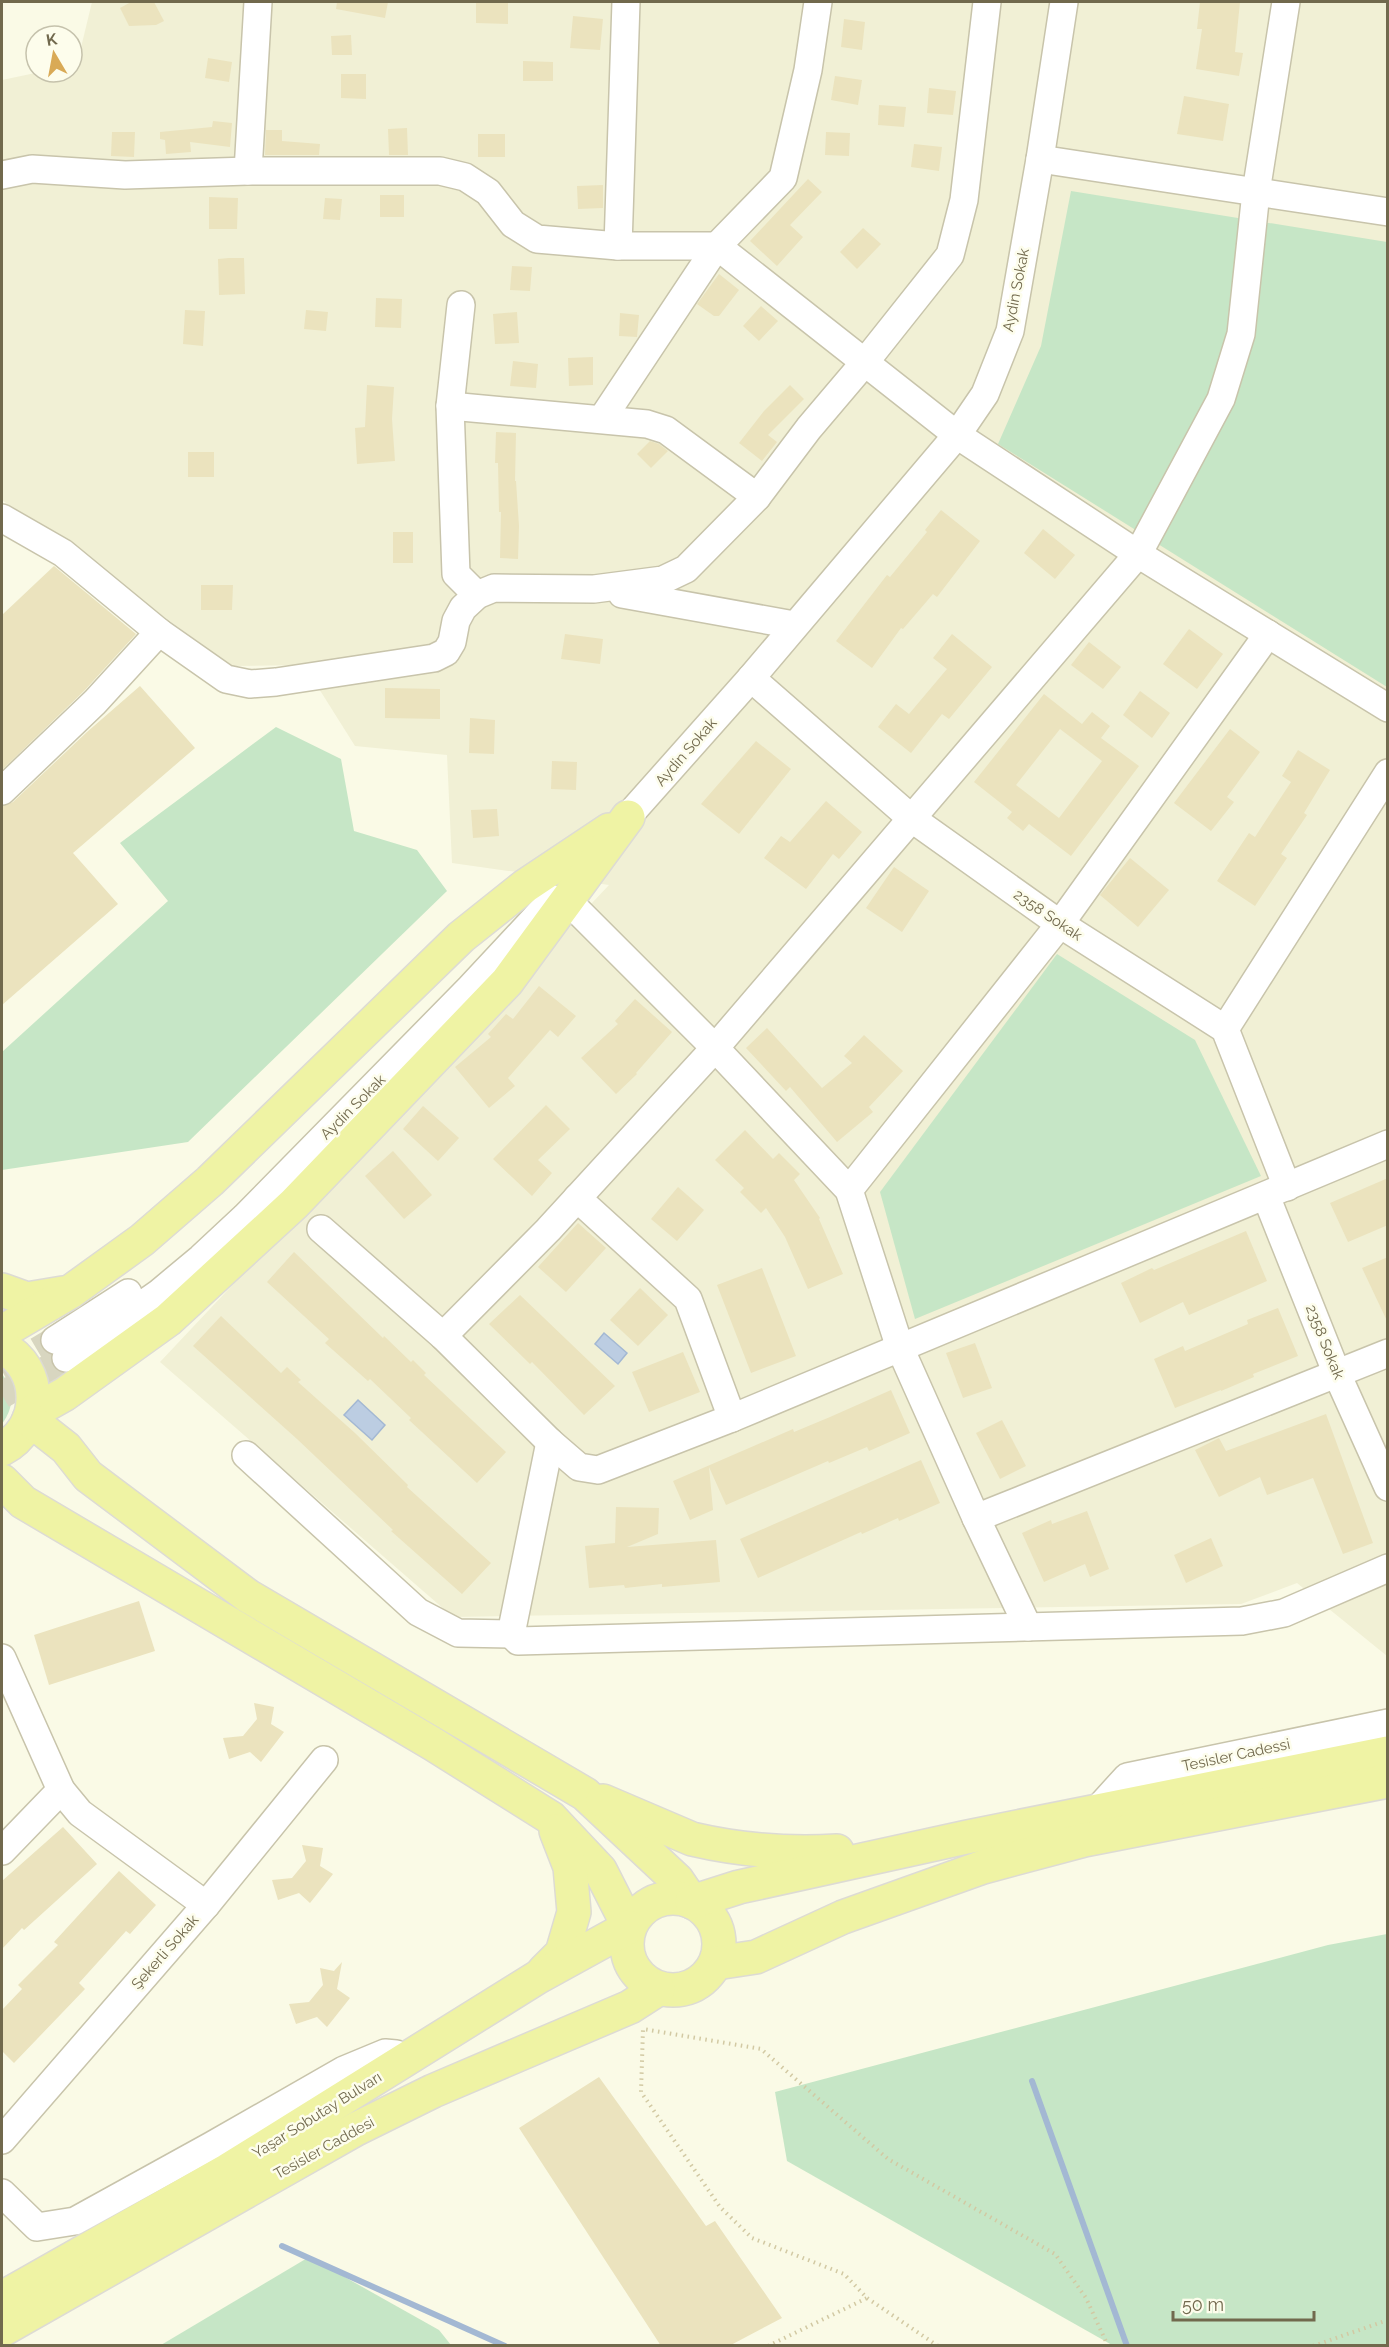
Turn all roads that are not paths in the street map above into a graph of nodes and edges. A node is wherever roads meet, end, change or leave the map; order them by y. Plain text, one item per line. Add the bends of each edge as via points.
1 (258, 2) edge
2 (626, 2) edge
3 (818, 2) edge
4 (987, 2) edge
5 (1064, 2) edge
6 (1286, 2) edge
7 (1040, 159) junction
8 (248, 171) junction
9 (2, 175) edge
10 (1256, 192) junction
11 (1388, 212) edge
12 (618, 246) junction
13 (717, 246) junction
14 (461, 305) dead end
15 (865, 363) junction
16 (450, 406) junction
17 (602, 419) junction
18 (957, 435) junction
19 (757, 497) junction
20 (2, 520) edge
21 (1138, 554) junction
22 (594, 589) junction
23 (477, 595) junction
24 (794, 625) junction
25 (159, 632) junction
26 (1268, 634) junction
27 (751, 678) junction
28 (1388, 708) edge
29 (1388, 772) edge
30 (2, 790) edge
31 (628, 817) junction
32 (911, 818) junction
33 (567, 900) junction
34 (1060, 924) junction
35 (1225, 1029) junction
36 (715, 1048) junction
37 (1388, 1144) edge
38 (849, 1190) junction
39 (1276, 1191) junction
40 (577, 1198) junction
41 (321, 1228) dead end
42 (2, 1290) edge
43 (70, 1292) junction
44 (2, 1332) edge
45 (443, 1336) junction
46 (2, 1347) edge
47 (900, 1347) junction
48 (60, 1349) tunnel mouth
49 (1388, 1353) edge
50 (1337, 1374) junction
51 (31, 1415) junction
52 (732, 1418) junction
53 (550, 1442) junction
54 (2, 1449) edge
55 (246, 1455) dead end
56 (2, 1481) edge
57 (1388, 1487) edge
58 (976, 1518) junction
59 (1388, 1568) edge
60 (1028, 1627) junction
61 (511, 1634) junction
62 (2, 1658) edge
63 (1388, 1724) edge
64 (1388, 1753) edge
65 (324, 1760) dead end
66 (1388, 1781) edge
67 (61, 1790) junction
68 (585, 1794) junction
69 (1097, 1810) junction
70 (551, 1818) junction
71 (967, 1838) junction
72 (2, 1851) edge
73 (692, 1902) junction
74 (206, 1905) junction
75 (629, 1927) junction
76 (716, 1963) junction
77 (538, 1977) junction
78 (658, 1989) junction
79 (2, 2140) edge
80 (220, 2158) junction
81 (2, 2193) edge
82 (2, 2298) edge
83 (2, 2330) edge

1 - 8 street
2 - 12 street
3 - 13 street via 808,70 783,178
4 - 15 street via 964,200 950,255
5 - 7 street, Aydin Sokak
6 - 10 street
7 - 10 street
7 - 18 street, Aydin Sokak via 1010,331 986,394
8 - 9 street via 125,175 32,170
8 - 12 street via 448,173 465,177 488,192 513,224 537,239
10 - 11 street
10 - 21 street via 1241,334 1221,399
12 - 13 street
13 - 15 street
13 - 17 street
14 - 16 street
15 - 18 street
15 - 19 street
16 - 17 street
16 - 23 street via 456,574
17 - 19 street via 666,430
18 - 21 street
18 - 24 street, Aydin Sokak
19 - 22 street via 686,569 663,580
20 - 25 street via 63,553
21 - 26 street
21 - 32 street
22 - 23 street via 494,588
22 - 24 street
23 - 25 street via 463,608 446,652 434,658 276,682 250,684 226,679
24 - 27 street, Aydin Sokak
25 - 30 street via 95,702
26 - 28 street
26 - 34 street
27 - 31 street, Aydin Sokak
27 - 32 street, 2358 Sokak
29 - 35 street
31 - 33 main road
31 - 43 main road via 525,886 461,936 210,1181 142,1240
31 - 48 street, Aydin Sokak via 470,988 245,1217 159,1293
32 - 34 street, 2358 Sokak
32 - 36 street
33 - 36 street
33 - 51 main road via 507,982 294,1204 168,1320
34 - 35 street, 2358 Sokak
34 - 38 street
35 - 39 street, 2358 Sokak
36 - 38 street
36 - 40 street
37 - 39 street
38 - 47 street
39 - 47 street
39 - 50 street, 2358 Sokak
40 - 45 street
40 - 52 street via 688,1299
41 - 45 street
42 - 43 main road via 27,1299
43 - 44 main road
45 - 53 street
46 - 51 main road via 19,1359 29,1375 34,1393
47 - 52 street
47 - 58 street
49 - 50 street
50 - 57 street, 2358 Sokak
50 - 58 street
51 - 54 main road via 25,1430
51 - 68 main road via 66,1448 88,1476 248,1596
52 - 53 street via 598,1470 579,1467
53 - 61 street
55 - 61 street via 418,1612 458,1633
56 - 70 main road via 23,1502
58 - 60 street
59 - 60 street via 1284,1613 1242,1621
60 - 61 street via 518,1641
62 - 67 street
63 - 69 street, Tesisler Cadessi via 1127,1777
64 - 69 main road
65 - 74 street, Şekerli Sokak
66 - 76 main road via 1084,1840 983,1867 843,1917 756,1957
67 - 72 street
67 - 74 street via 80,1813
68 - 71 main road via 692,1839 763,1851 821,1852
68 - 73 main road via 676,1880
69 - 71 main road
70 - 75 main road via 600,1870
70 - 77 main road via 570,1867 574,1912 562,1953
71 - 73 main road via 739,1887
73 - 75 main road via 678,1898 649,1904
73 - 76 main road via 713,1921 719,1948
74 - 79 street, Şekerli Sokak
75 - 77 main road, Yaşar Sobutay Bulvarı
75 - 78 main road via 627,1957 639,1976
76 - 78 main road via 709,1974 685,1990
77 - 80 main road, Yaşar Sobutay Bulvarı via 406,2061
78 - 83 main road, Tesisler Caddesi via 630,2007 433,2091 357,2129
80 - 81 street via 75,2221 37,2227
80 - 82 main road, Yaşar Sobutay Bulvarı

